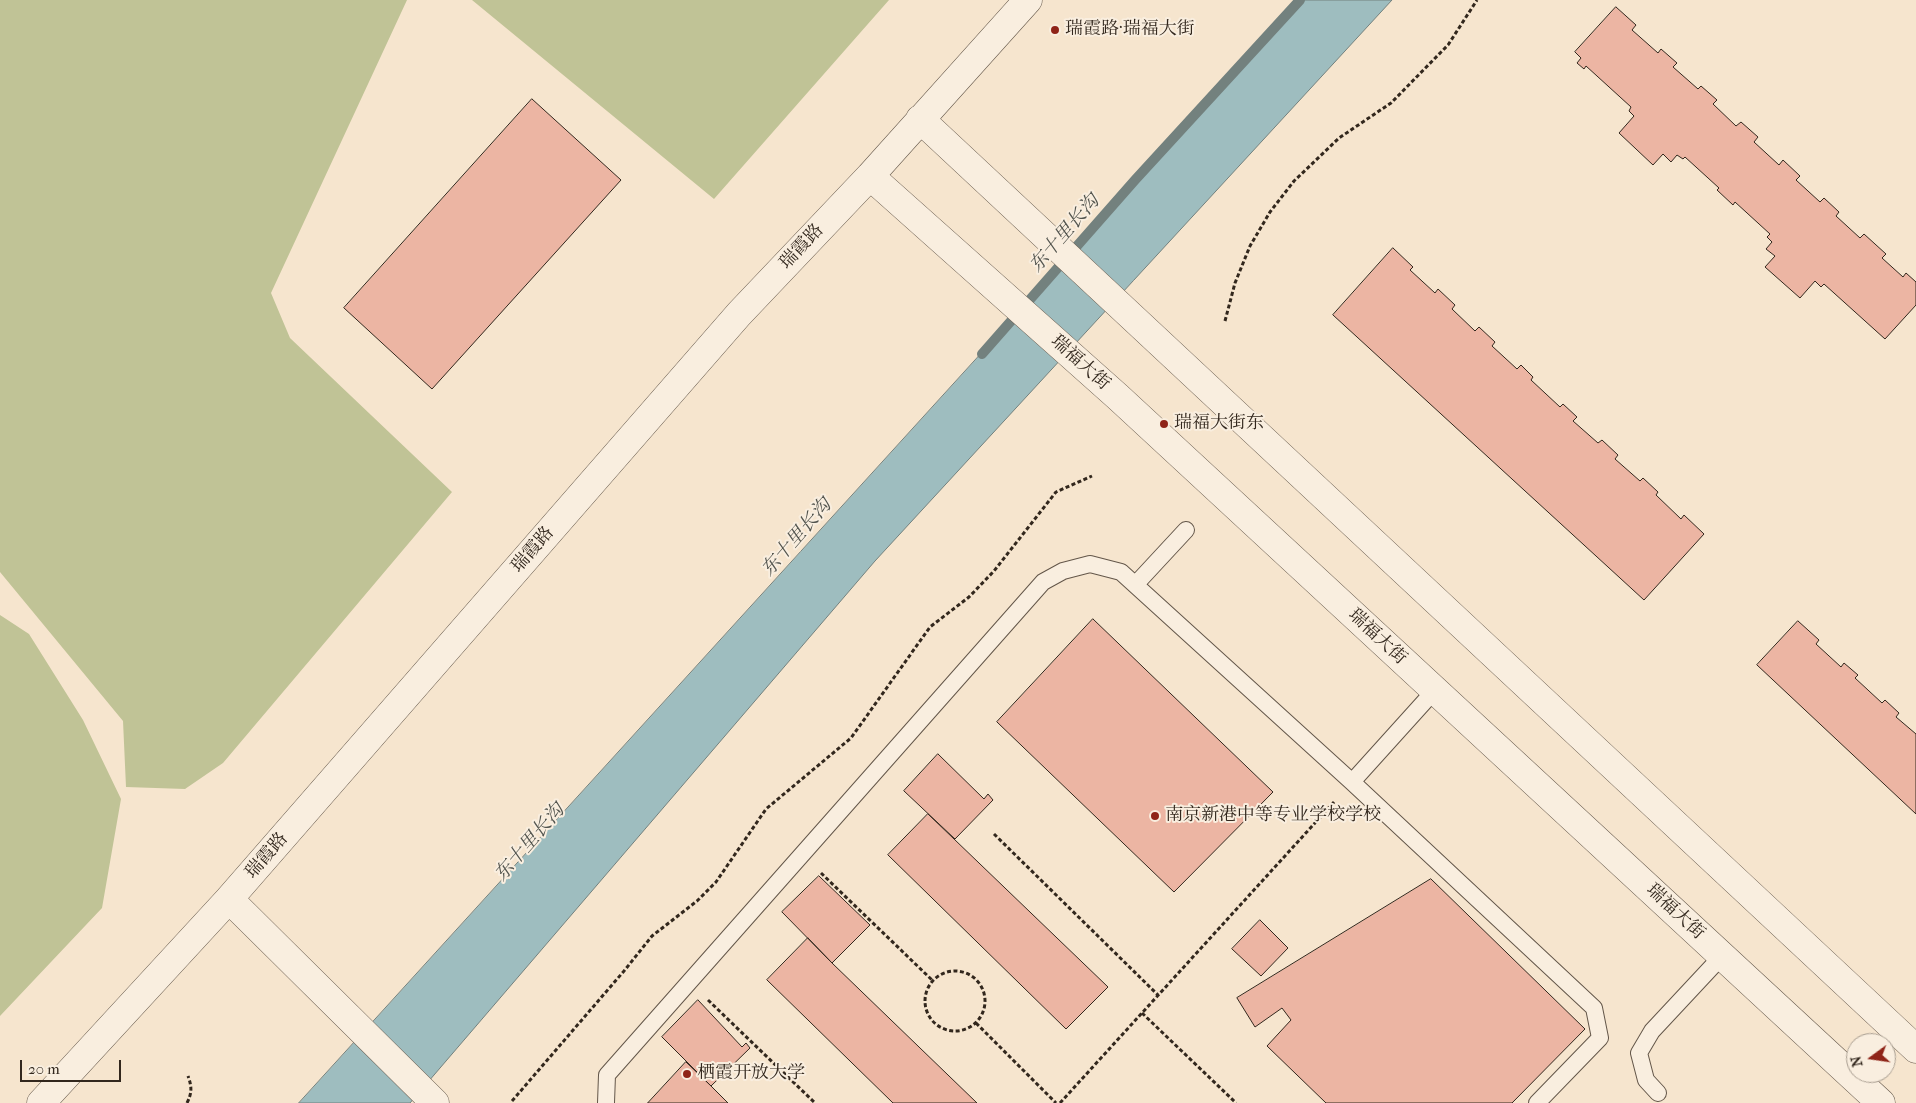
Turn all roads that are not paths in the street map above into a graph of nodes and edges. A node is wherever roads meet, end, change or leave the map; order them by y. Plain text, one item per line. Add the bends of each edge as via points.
1 (1028, 0) edge
2 (920, 119) junction
3 (870, 176) junction
4 (1186, 530) dead end
5 (1135, 585) junction
6 (1434, 690) junction
7 (1352, 782) junction
8 (229, 899) junction
9 (1722, 956) junction
10 (1916, 1049) edge
11 (1658, 1093) dead end
12 (41, 1103) edge
13 (435, 1103) edge
14 (606, 1103) edge
15 (1537, 1103) edge
16 (1881, 1103) edge

1 - 2 street, 瑞霞路
2 - 3 street, 瑞霞路
2 - 10 street
3 - 6 street, 瑞福大街 via 1118,397
3 - 8 street, 瑞霞路 via 739,314
4 - 5 lane
5 - 7 lane
5 - 14 lane via 1121,572 1090,564 1063,571 1044,582 608,1075
6 - 7 lane
6 - 9 street, 瑞福大街
7 - 15 lane via 1594,1008 1600,1038
8 - 12 street, 瑞霞路
8 - 13 street
9 - 11 lane via 1652,1031 1639,1053 1646,1080
9 - 16 street, 瑞福大街

